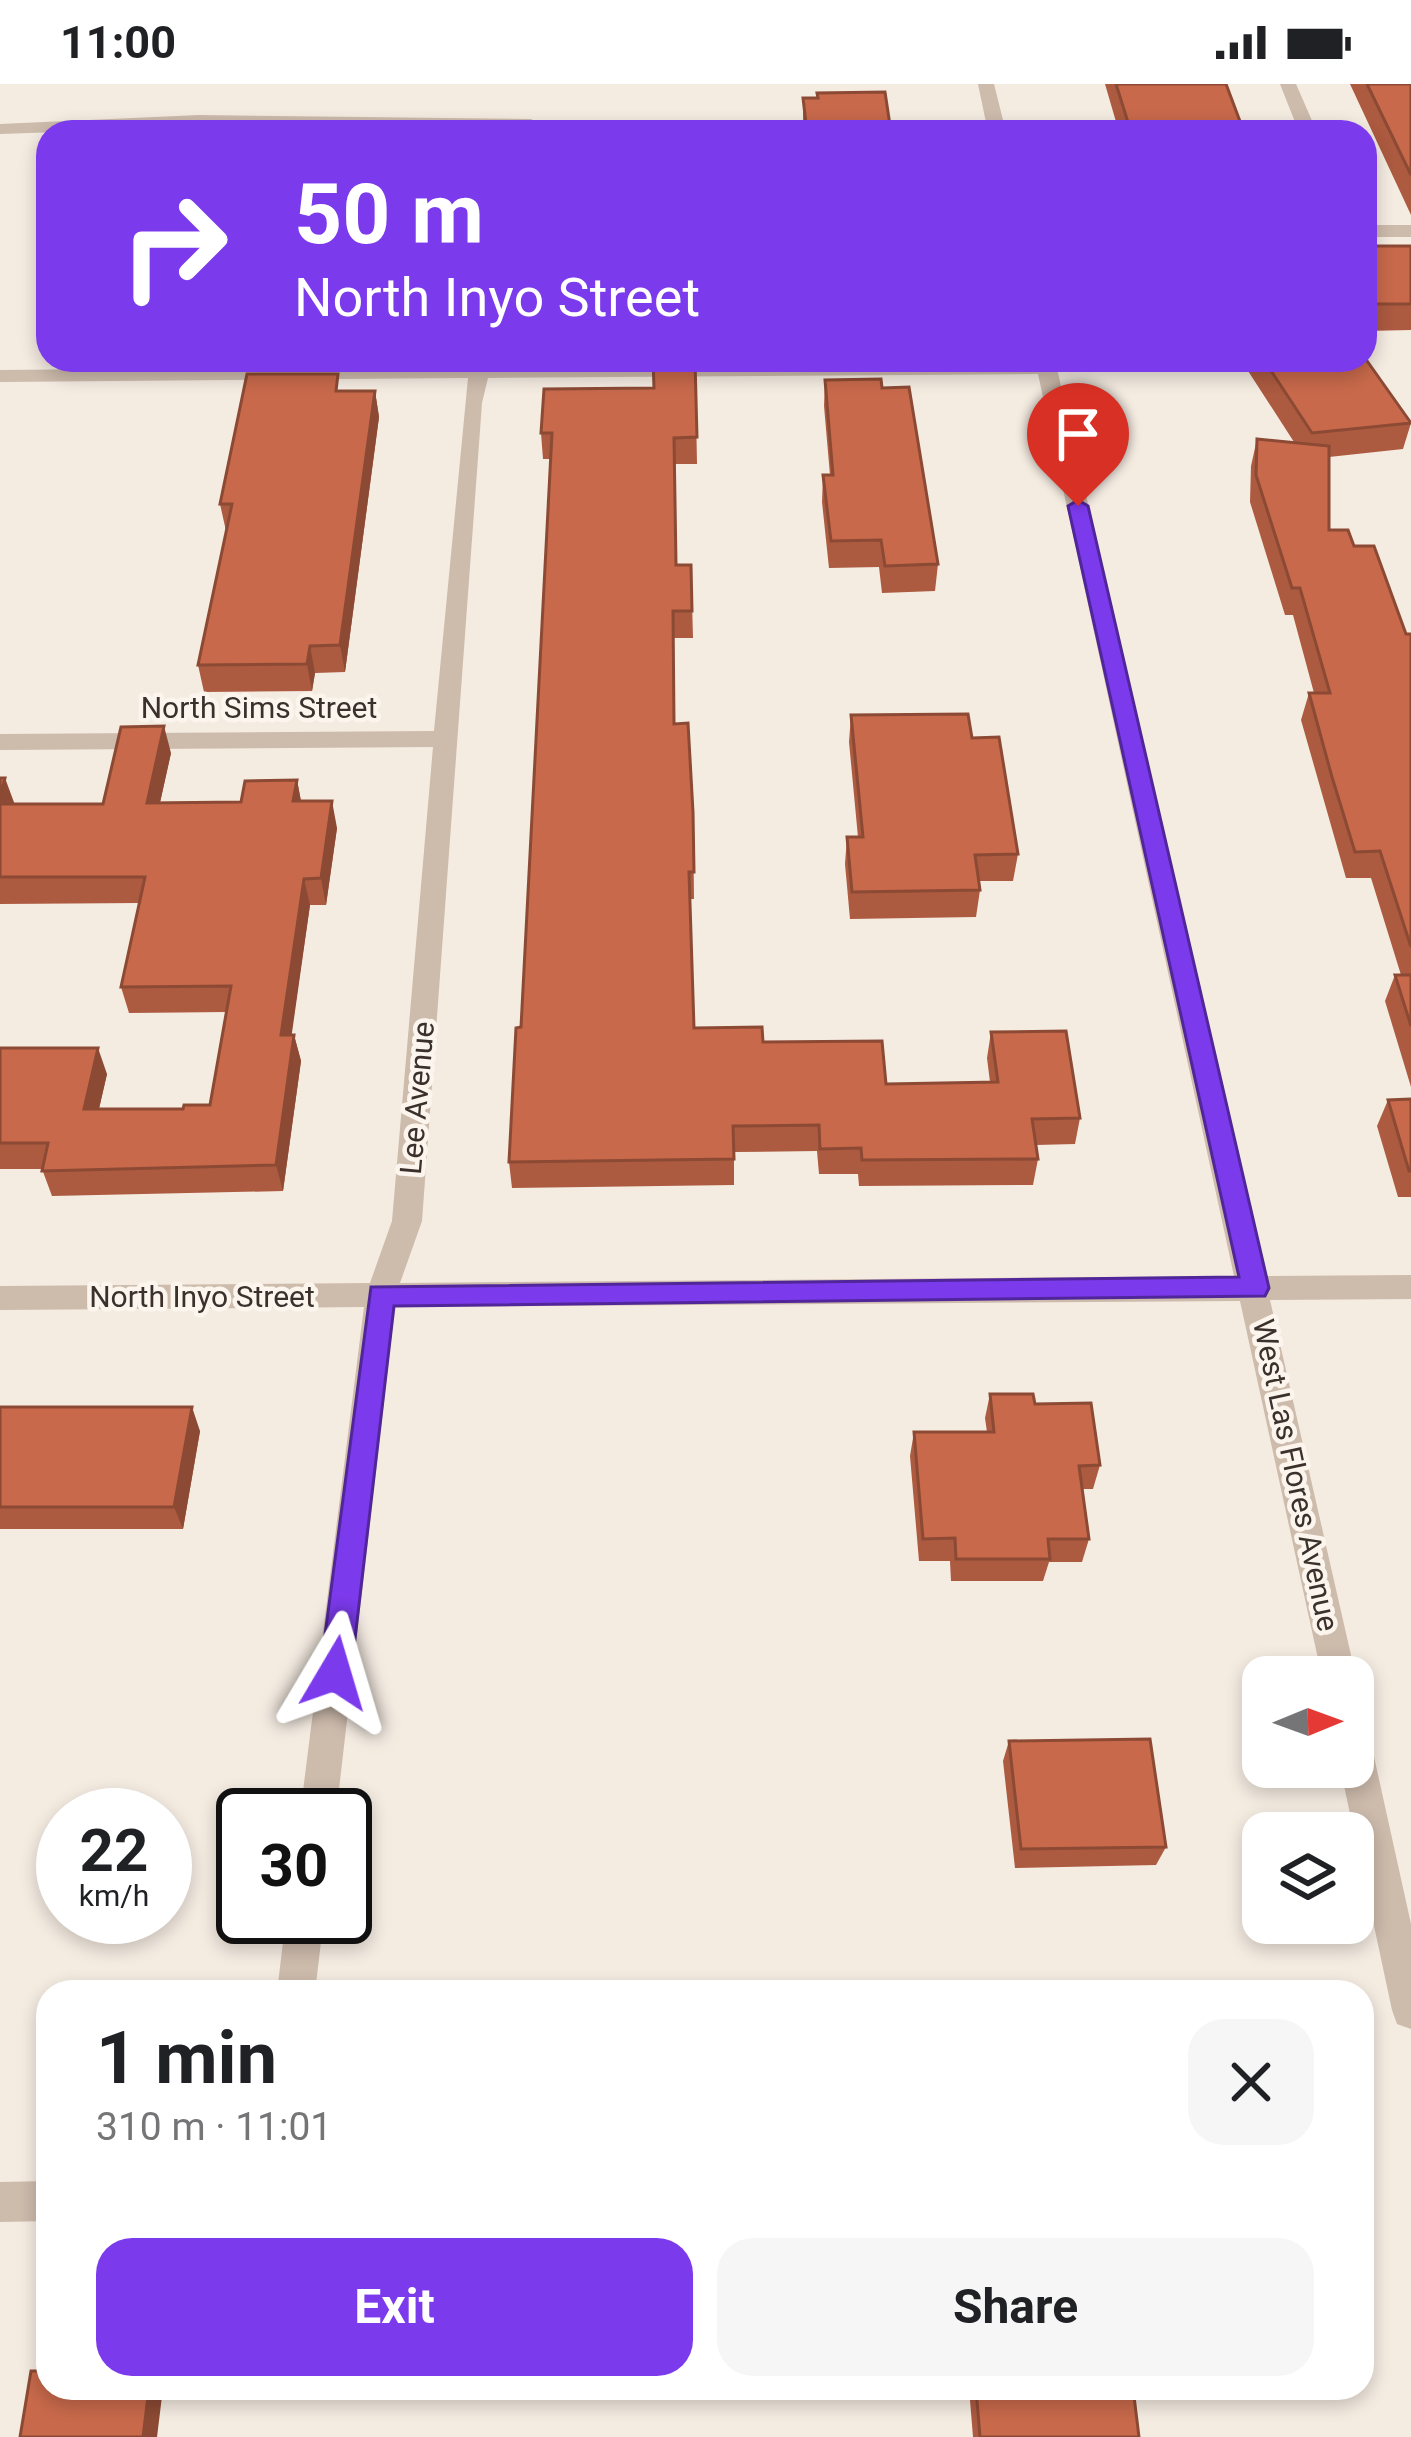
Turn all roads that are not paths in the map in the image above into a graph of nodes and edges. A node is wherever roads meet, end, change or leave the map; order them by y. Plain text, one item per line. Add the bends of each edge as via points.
1 (986, 84) edge
2 (1288, 84) edge
3 (233, 120) edge
4 (346, 120) edge
5 (994, 120) edge
6 (1303, 120) edge
7 (36, 126) edge
8 (0, 129) edge
9 (1377, 231) edge
10 (1411, 231) edge
11 (212, 372) edge
12 (478, 372) edge
13 (1048, 372) edge
14 (0, 376) edge
15 (447, 739) junction
16 (0, 742) edge
17 (1411, 1287) edge
18 (1256, 1288) junction
19 (381, 1295) junction
20 (0, 1298) edge
21 (1335, 1656) edge
22 (321, 1788) edge
23 (1363, 1788) edge
24 (302, 1944) edge
25 (297, 1980) edge
26 (1411, 2010) edge
27 (36, 2201) edge
28 (0, 2202) edge

1 - 5 street
2 - 6 street
3 - 4 street
7 - 8 street
9 - 10 street
11 - 14 street
12 - 15 street, Lee Avenue
13 - 18 street, West Las Flores Avenue
15 - 16 street, North Sims Street
15 - 19 street, Lee Avenue via 406,1221
17 - 18 street, North Inyo Street
18 - 19 street, North Inyo Street
18 - 21 street, West Las Flores Avenue
19 - 20 street, North Inyo Street
19 - 22 street, Lee Avenue
23 - 26 street
24 - 25 street
27 - 28 street

